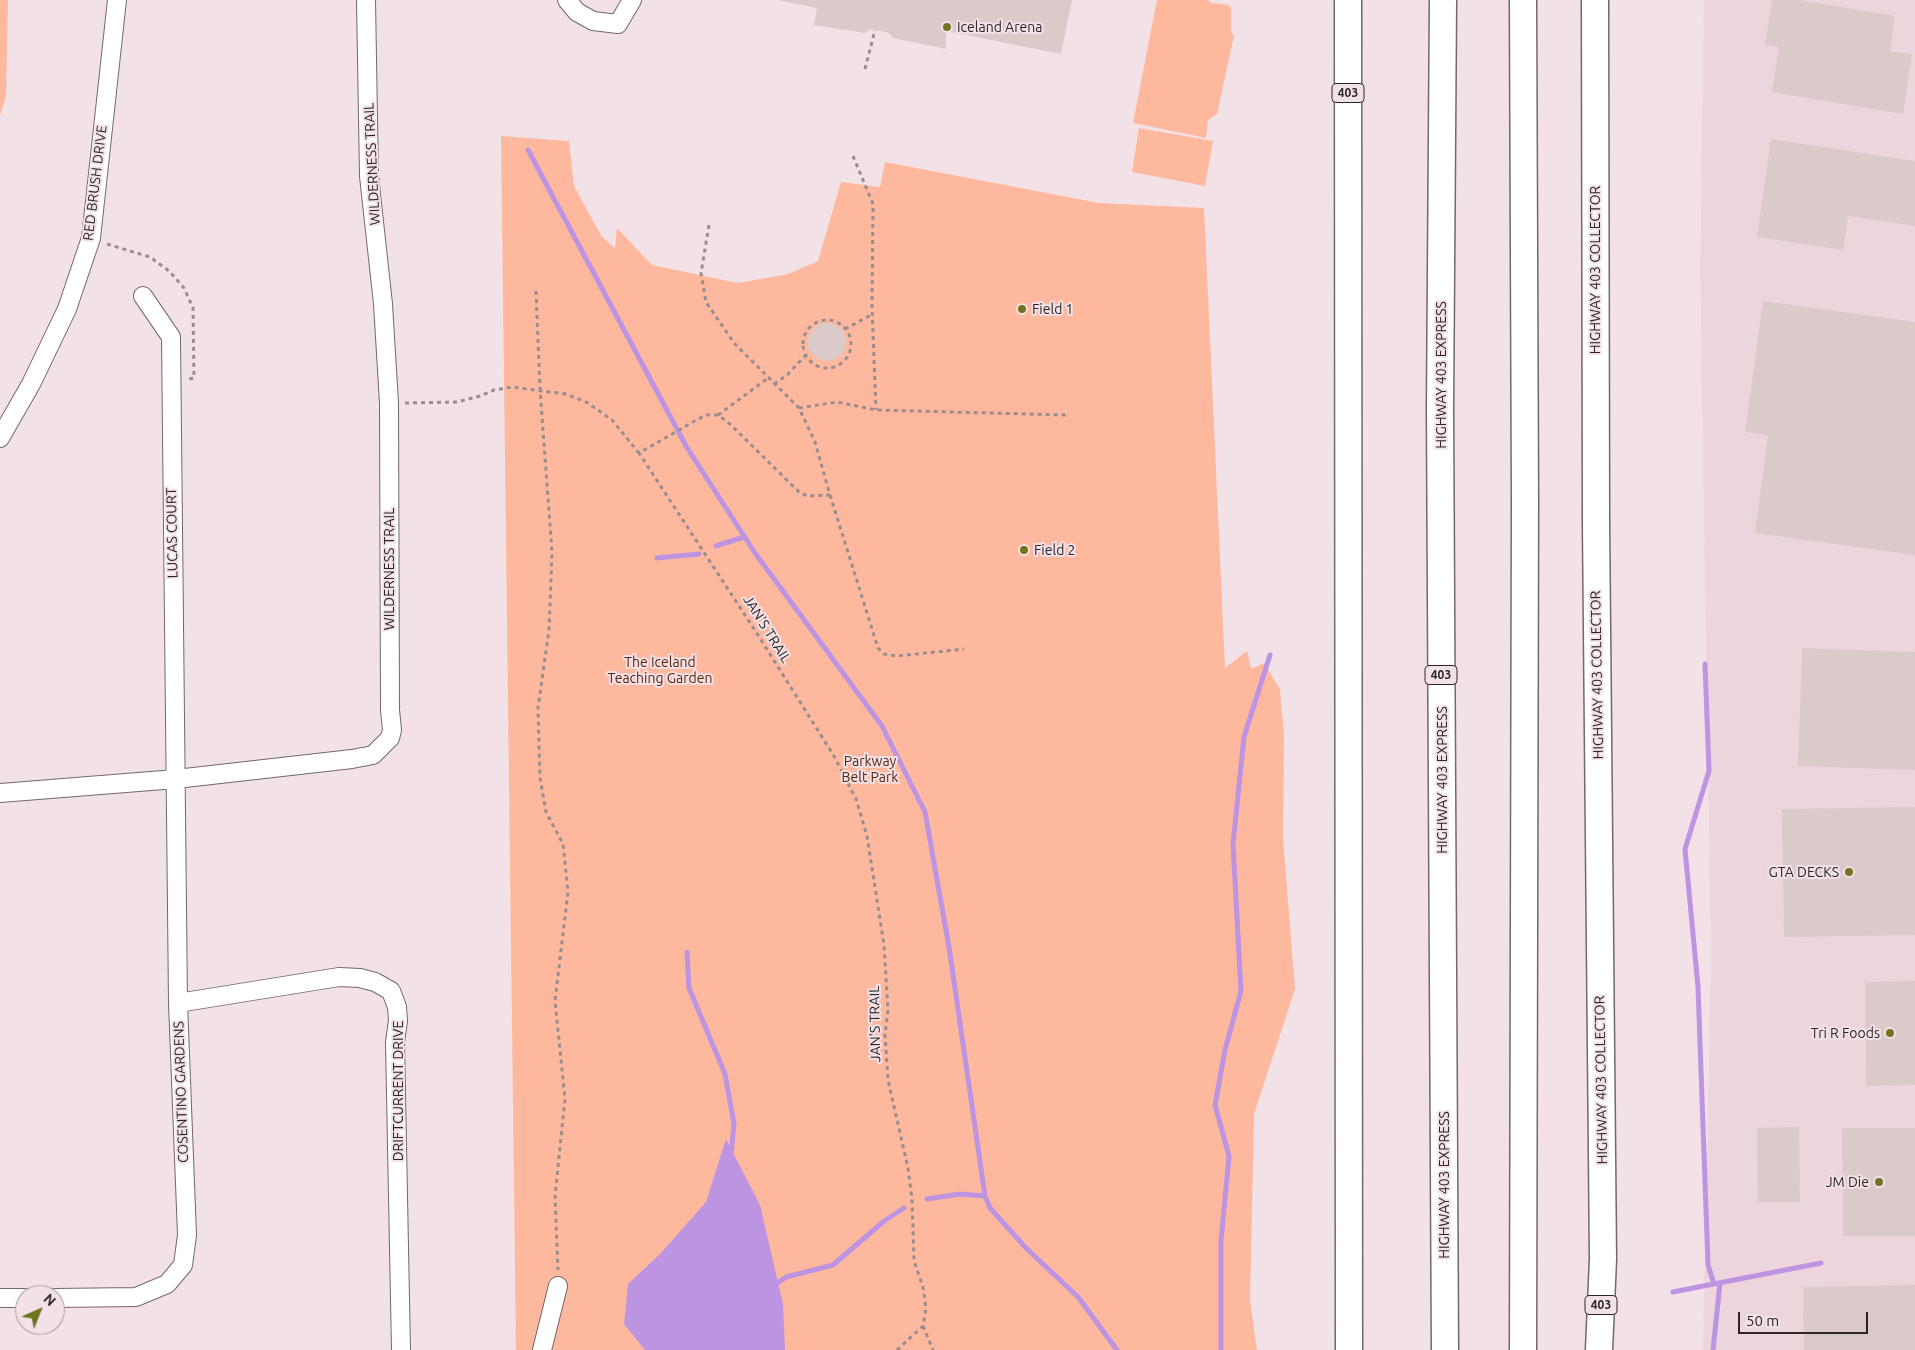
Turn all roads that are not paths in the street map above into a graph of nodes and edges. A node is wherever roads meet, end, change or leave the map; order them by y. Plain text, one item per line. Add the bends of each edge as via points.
1 (117, 0) edge
2 (366, 0) edge
3 (567, 0) edge
4 (632, 0) edge
5 (1348, 0) edge
6 (1443, 0) edge
7 (1522, 0) edge
8 (1595, 0) edge
9 (143, 296) dead end
10 (0, 438) edge
11 (176, 779) junction
12 (0, 793) edge
13 (178, 1003) junction
14 (1603, 1260) junction
15 (558, 1286) road end
16 (0, 1298) edge
17 (15, 1298) edge
18 (65, 1298) edge
19 (401, 1350) edge
20 (542, 1350) edge
21 (1349, 1350) edge
22 (1445, 1350) edge
23 (1524, 1350) edge
24 (1599, 1350) edge
25 (1604, 1350) edge

1 - 10 street, RED BRUSH DRIVE via 90,238 68,309
2 - 11 street, WILDERNESS TRAIL via 369,176 383,304 389,403 392,730 380,750 366,757
3 - 4 street via 577,12 593,21 618,24
5 - 21 highway, 403
6 - 22 highway, HIGHWAY 403 EXPRESS / 403 via 1440,408
7 - 23 highway
8 - 14 highway, HIGHWAY 403 COLLECTOR / 403
9 - 11 street, LUCAS COURT via 171,337
11 - 12 street, WILDERNESS TRAIL
11 - 13 street, COSENTINO GARDENS
13 - 18 street, COSENTINO GARDENS via 187,1235 183,1265 167,1284 136,1297
13 - 19 street, DRIFTCURRENT DRIVE via 339,977 360,978 391,991 398,1021 395,1042
14 - 24 highway, HIGHWAY 403 COLLECTOR / 403
14 - 25 highway
15 - 20 street
16 - 17 street

